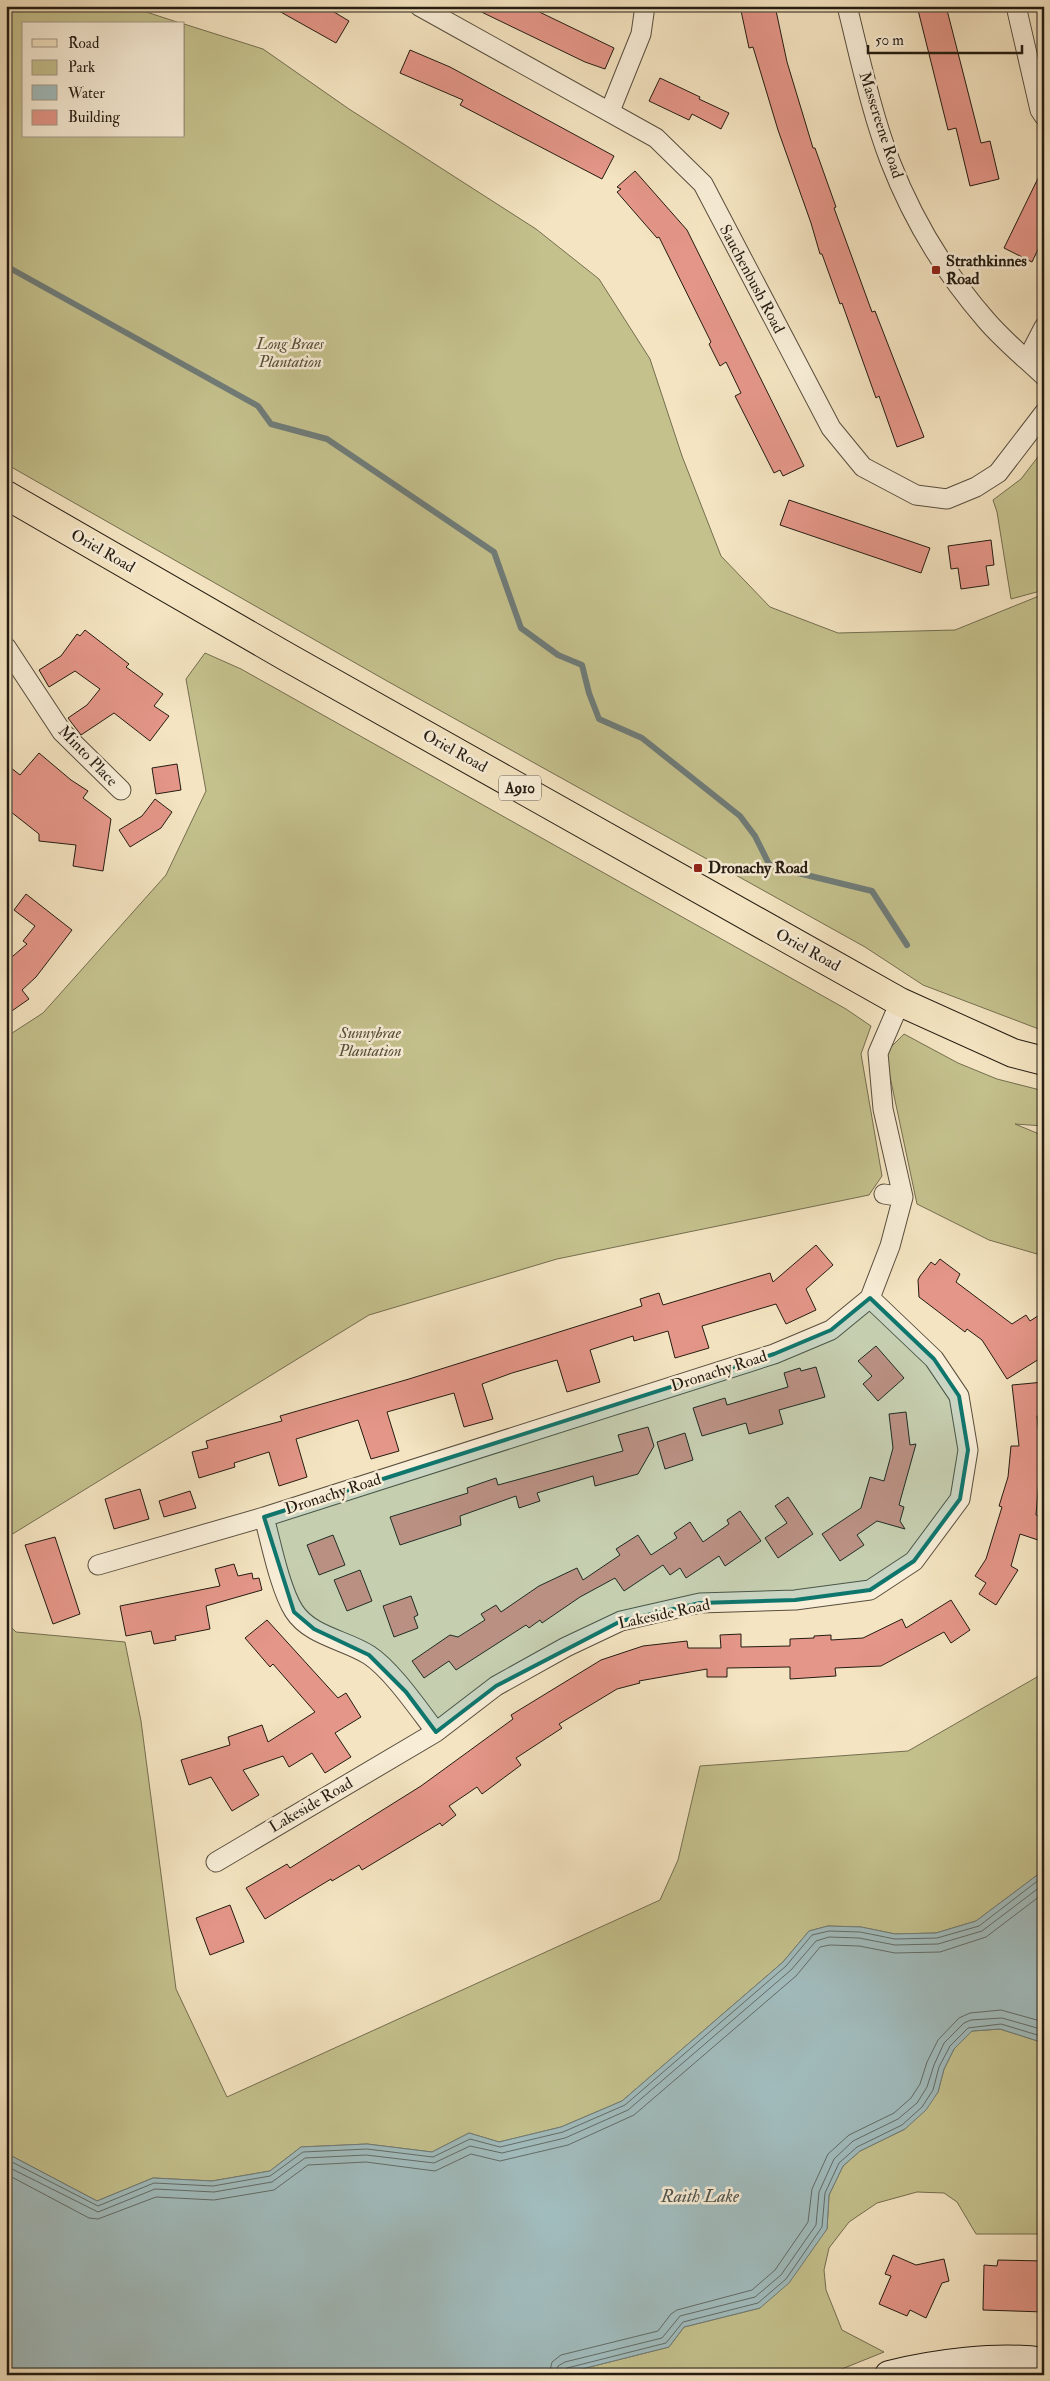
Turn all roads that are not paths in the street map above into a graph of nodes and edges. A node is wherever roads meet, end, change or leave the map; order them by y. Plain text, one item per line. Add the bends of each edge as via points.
1 (419, 6) edge
2 (645, 6) edge
3 (848, 6) edge
4 (1016, 6) edge
5 (610, 111) junction
6 (1044, 116) edge
7 (1044, 327) edge
8 (1027, 360) junction
9 (1044, 376) edge
10 (1044, 413) edge
11 (6, 494) edge
12 (6, 647) edge
13 (122, 790) dead end
14 (900, 1002) junction
15 (1044, 1061) edge
16 (884, 1194) dead end
17 (903, 1197) junction
18 (870, 1298) junction
19 (264, 1517) junction
20 (98, 1565) dead end
21 (436, 1732) junction
22 (216, 1862) dead end
23 (1044, 2362) edge
24 (889, 2375) edge

1 - 5 street, Sauchenbush Road
2 - 5 street via 641,34
3 - 8 street, Massereene Road via 890,161 911,206 927,237 971,302
4 - 6 street
5 - 10 street, Sauchenbush Road via 656,138 703,184 831,428 863,467 916,495 947,498 976,487 998,473
7 - 8 street
8 - 9 street, Massereene Road
11 - 14 main road, Oriel Road / A910 via 287,657
12 - 13 street, Minto Place via 62,732
14 - 15 main road, Oriel Road / A910 via 1013,1052
14 - 17 street, Dronachy Road via 878,1053 884,1109
16 - 17 street
17 - 18 street, Dronachy Road via 890,1246
18 - 19 street, Dronachy Road via 831,1330 774,1354
18 - 21 street, Lakeside Road via 934,1360 959,1396 968,1450 960,1499 914,1561 870,1590 795,1600 700,1603 621,1621 496,1686
19 - 20 street, Dronachy Road
19 - 21 street, Dronachy Road via 294,1612 314,1629 369,1655 406,1692
21 - 22 street, Lakeside Road
23 - 24 main road via 953,2364

